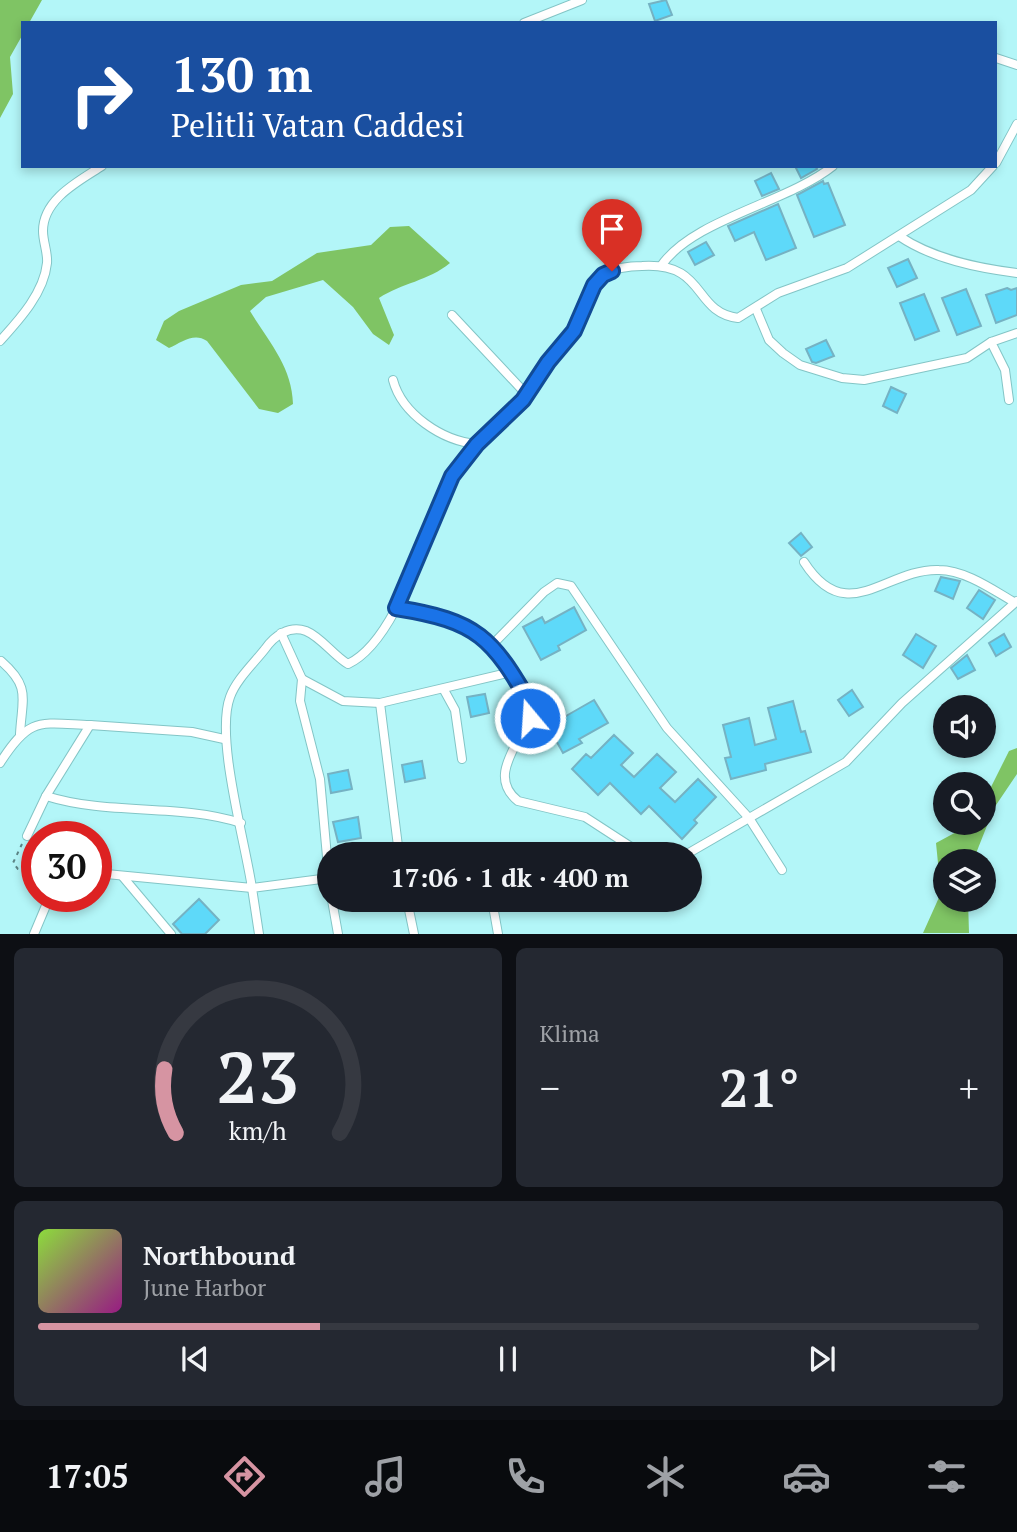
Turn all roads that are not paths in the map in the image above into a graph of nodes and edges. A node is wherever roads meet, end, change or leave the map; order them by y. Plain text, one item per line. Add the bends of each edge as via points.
1 (582, 0) edge
2 (529, 21) edge
3 (997, 58) edge
4 (1017, 65) edge
5 (1017, 124) edge
6 (997, 161) edge
7 (99, 168) edge
8 (830, 168) edge
9 (992, 168) edge
10 (900, 236) junction
11 (662, 267) junction
12 (1017, 272) edge
13 (756, 309) junction
14 (452, 316) dead end
15 (1017, 333) edge
16 (0, 341) edge
17 (991, 342) junction
18 (393, 380) dead end
19 (527, 395) junction
20 (1009, 400) dead end
21 (477, 444) junction
22 (804, 562) dead end
23 (1016, 601) edge
24 (396, 608) junction
25 (281, 633) junction
26 (493, 644) junction
27 (1, 661) edge
28 (512, 671) junction
29 (302, 679) junction
30 (444, 690) junction
31 (380, 703) junction
32 (90, 725) junction
33 (20, 734) junction
34 (224, 739) junction
35 (461, 759) dead end
36 (0, 762) edge
37 (46, 796) junction
38 (748, 818) junction
39 (34, 821) edge
40 (241, 823) junction
41 (326, 842) edge
42 (397, 842) edge
43 (624, 842) edge
44 (702, 845) edge
45 (782, 870) dead end
46 (112, 875) edge
47 (123, 877) junction
48 (317, 880) edge
49 (252, 888) junction
50 (43, 912) edge
51 (334, 912) edge
52 (410, 912) edge
53 (494, 912) edge
54 (34, 933) edge
55 (172, 933) edge
56 (259, 933) edge
57 (338, 933) edge
58 (414, 933) edge
59 (498, 933) edge

1 - 2 street
3 - 4 street
5 - 6 street
7 - 16 street via 70,186 48,210 43,229 47,263 38,290
8 - 11 street via 672,251
9 - 10 street via 971,191
10 - 12 street via 938,256
10 - 13 street via 847,268 779,293
11 - 13 street via 689,276 715,311 738,318
11 - 19 street via 641,265 603,275 574,331
13 - 17 street via 769,340 783,354 800,365 842,378 864,380 960,359
14 - 19 street
15 - 17 street
17 - 20 street via 1005,370
18 - 21 street via 405,406 458,442
19 - 21 street
21 - 24 street via 452,476
22 - 23 street via 815,579 834,591 870,592 941,569
23 - 38 street via 902,703 846,762
24 - 25 street via 372,648 348,664 307,632
24 - 26 street via 456,621
25 - 29 street
25 - 34 street via 231,694
26 - 28 street
26 - 38 street via 544,592 557,583 570,586 667,729
27 - 33 street via 23,685
28 - 30 street
28 - 43 street via 532,707 503,772 510,795 518,801 585,817
29 - 31 street via 343,701
29 - 41 street via 300,701 322,793
30 - 31 street
30 - 35 street via 458,723
31 - 42 street
32 - 33 street via 33,725
32 - 34 street via 192,732
32 - 37 street
33 - 36 street
34 - 40 street
37 - 39 street
37 - 40 street via 122,809 217,815
38 - 44 street
38 - 45 street
40 - 49 street
46 - 47 street
47 - 49 street
47 - 55 street
48 - 49 street
49 - 56 street
50 - 54 street
51 - 57 street
52 - 58 street
53 - 59 street

